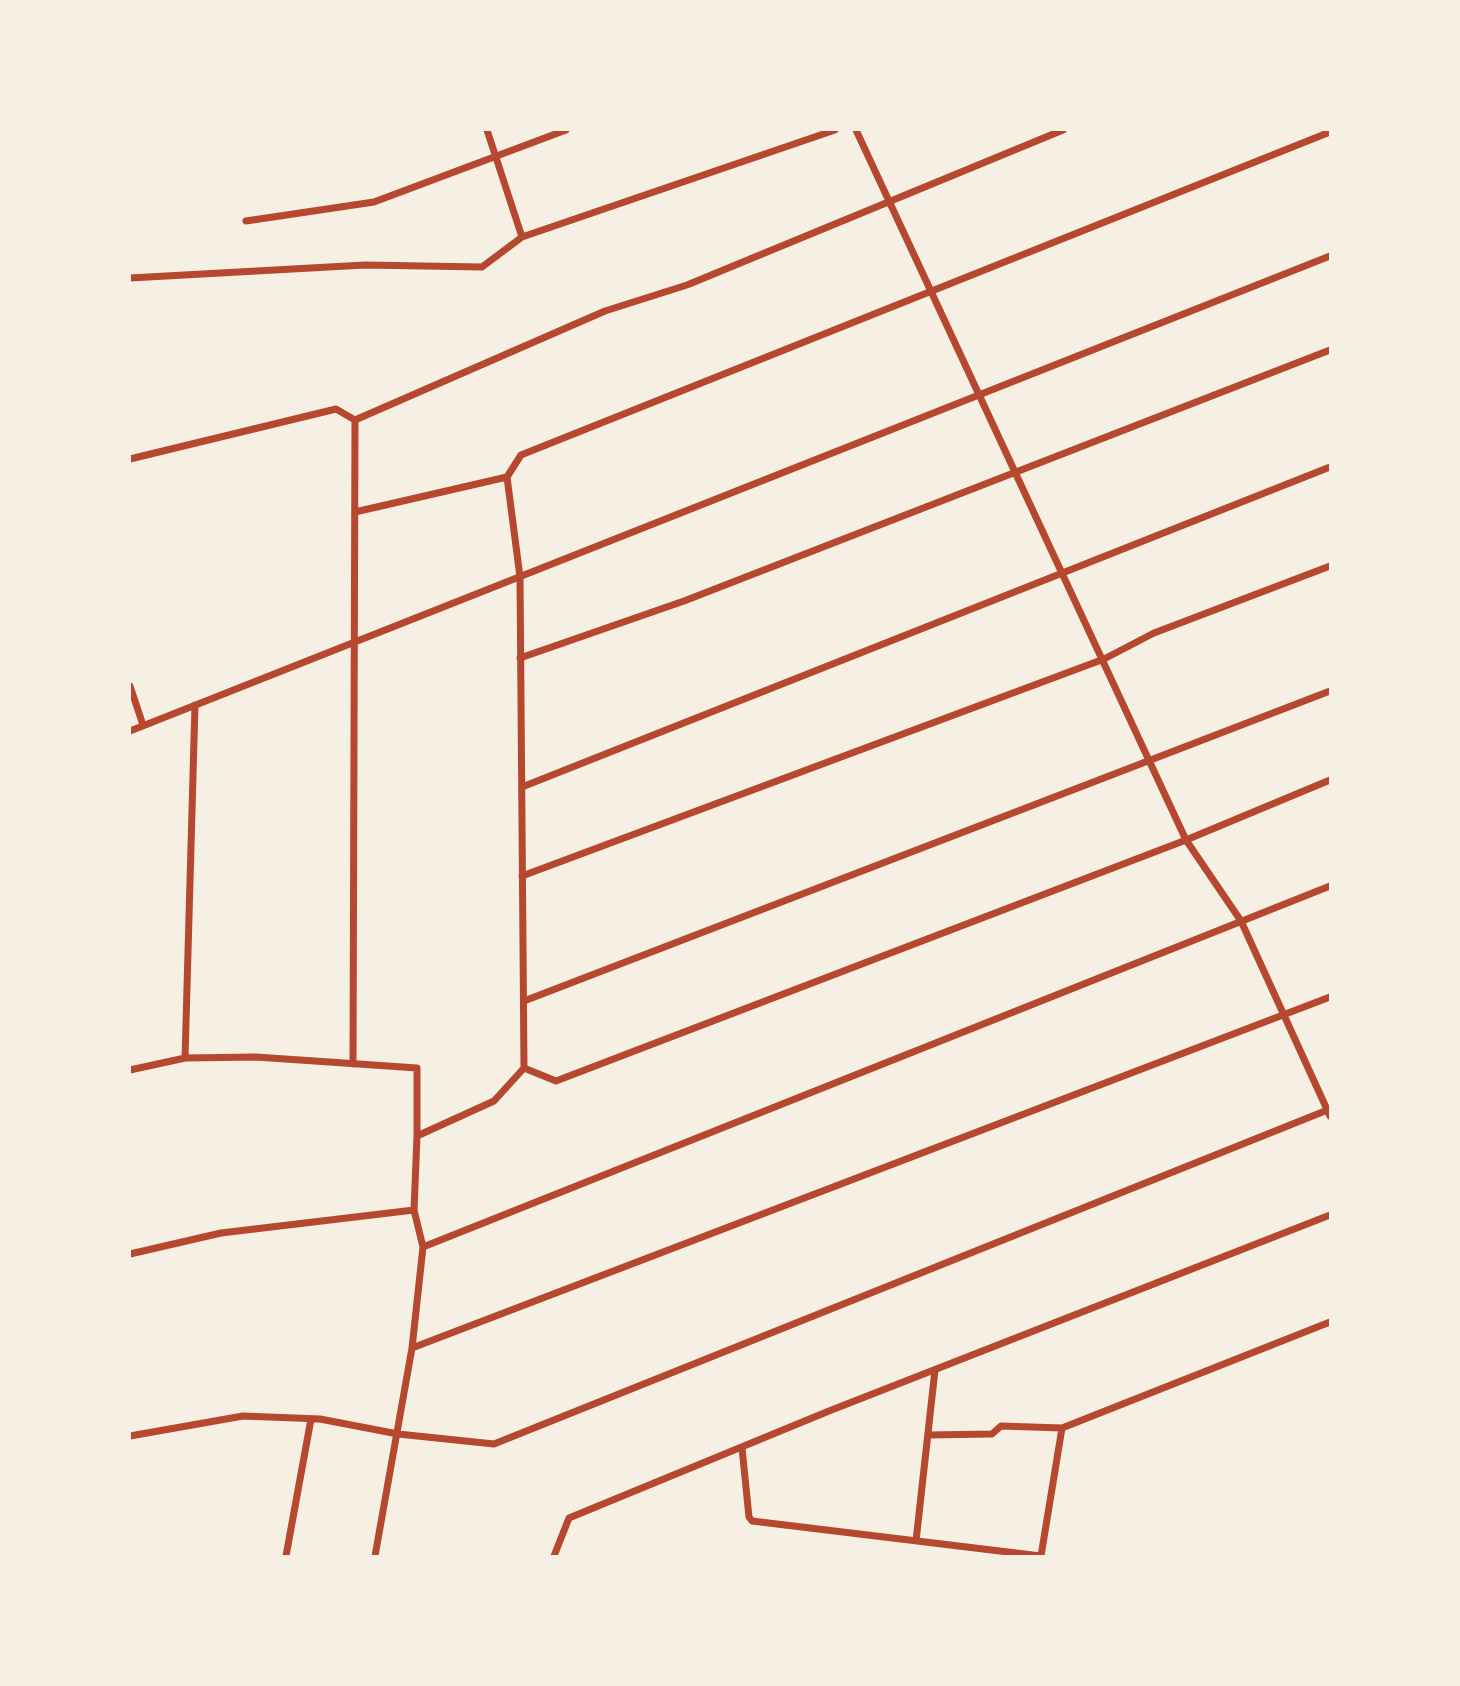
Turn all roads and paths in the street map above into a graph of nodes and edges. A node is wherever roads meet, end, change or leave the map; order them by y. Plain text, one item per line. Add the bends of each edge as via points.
1 (487, 130) edge
2 (566, 130) edge
3 (835, 130) edge
4 (856, 130) edge
5 (1063, 130) edge
6 (1331, 132) edge
7 (497, 156) junction
8 (889, 200) junction
9 (246, 221) dead end
10 (523, 237) junction
11 (1331, 256) edge
12 (130, 278) edge
13 (932, 292) junction
14 (1331, 350) edge
15 (979, 395) junction
16 (355, 419) junction
17 (130, 459) edge
18 (1331, 467) edge
19 (1016, 474) junction
20 (507, 477) junction
21 (355, 512) junction
22 (1331, 566) edge
23 (1062, 573) junction
24 (520, 577) junction
25 (355, 642) junction
26 (520, 658) junction
27 (1104, 659) junction
28 (130, 686) edge
29 (1331, 691) edge
30 (195, 705) junction
31 (143, 725) junction
32 (130, 731) edge
33 (1149, 761) junction
34 (1331, 780) edge
35 (522, 787) junction
36 (1186, 840) junction
37 (523, 876) junction
38 (1331, 886) edge
39 (1241, 921) junction
40 (1331, 996) edge
41 (524, 1001) junction
42 (1282, 1016) junction
43 (185, 1058) junction
44 (353, 1063) junction
45 (524, 1068) junction
46 (130, 1070) edge
47 (1330, 1112) edge
48 (416, 1136) junction
49 (414, 1210) junction
50 (1331, 1215) edge
51 (423, 1247) junction
52 (130, 1254) edge
53 (1331, 1322) edge
54 (412, 1348) junction
55 (935, 1370) junction
56 (311, 1419) junction
57 (1062, 1428) junction
58 (398, 1434) junction
59 (928, 1435) junction
60 (130, 1436) edge
61 (742, 1448) junction
62 (916, 1541) junction
63 (286, 1556) edge
64 (375, 1556) edge
65 (554, 1556) edge
66 (1041, 1556) edge

1 - 7 street
2 - 7 street
3 - 10 street
4 - 8 street
5 - 8 street
6 - 13 street
7 - 9 street via 374,202
7 - 10 street
8 - 13 street
8 - 16 street via 687,285 605,311
10 - 12 street via 482,267 365,265
11 - 15 street
13 - 15 street
13 - 20 street via 521,455
14 - 19 street
15 - 19 street
15 - 24 street
16 - 17 street via 336,409
16 - 21 street
18 - 23 street
19 - 23 street
19 - 26 street via 684,601
20 - 21 street
20 - 24 street
21 - 25 street
22 - 27 street via 1154,633
23 - 27 street
23 - 35 street
24 - 25 street
24 - 26 street
25 - 30 street
25 - 44 street
26 - 35 street
27 - 33 street
27 - 37 street
28 - 31 street
29 - 33 street
30 - 31 street
30 - 43 street
31 - 32 street
33 - 36 street
33 - 41 street
34 - 36 street
35 - 37 street
36 - 39 street
36 - 45 street via 556,1081
37 - 41 street
38 - 39 street
39 - 42 street
39 - 51 street
40 - 42 street
41 - 45 street
42 - 47 street
42 - 54 street
43 - 44 street
43 - 46 street
44 - 48 street via 417,1068
45 - 48 street via 494,1101
47 - 58 street via 495,1444
48 - 49 street
49 - 51 street
49 - 52 street via 221,1233
50 - 55 street
51 - 54 street
53 - 57 street
54 - 58 street
55 - 59 street
55 - 61 street
56 - 58 street
56 - 60 street via 243,1416
56 - 63 street
57 - 59 street via 1001,1426 992,1434
57 - 66 street
58 - 64 street
59 - 62 street
61 - 62 street via 752,1521
61 - 65 street via 569,1518
62 - 66 street

